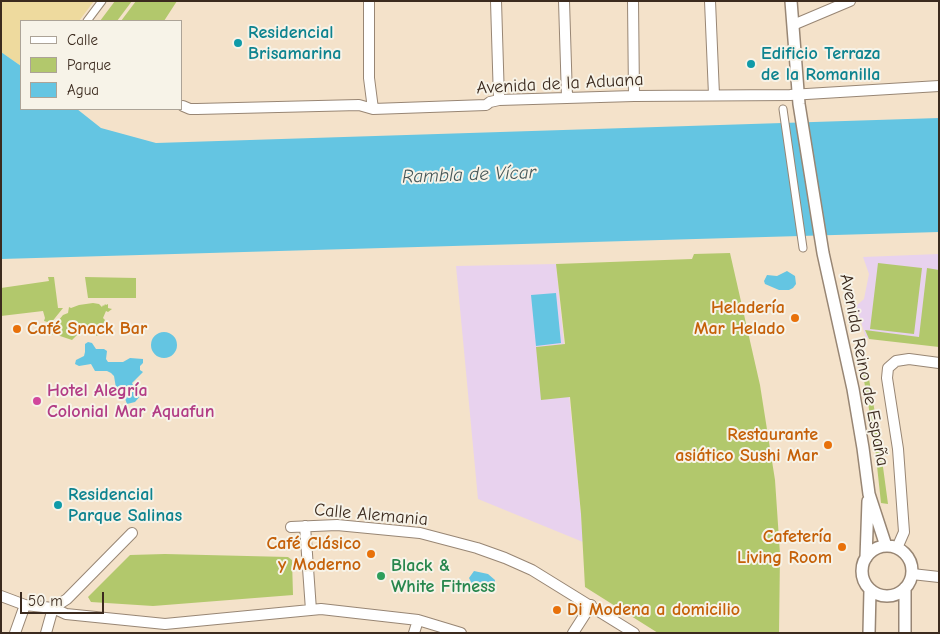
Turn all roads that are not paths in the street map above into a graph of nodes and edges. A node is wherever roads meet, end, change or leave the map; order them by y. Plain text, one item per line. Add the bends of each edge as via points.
1 (102, 1) edge
2 (369, 1) edge
3 (496, 1) edge
4 (564, 1) edge
5 (632, 1) edge
6 (710, 1) edge
7 (791, 1) edge
8 (850, 1) edge
9 (88, 20) edge
10 (793, 24) junction
11 (939, 86) edge
12 (799, 94) junction
13 (634, 96) junction
14 (714, 96) junction
15 (567, 98) junction
16 (499, 100) junction
17 (183, 106) dead end
18 (373, 109) junction
19 (783, 109) dead end
20 (803, 248) dead end
21 (939, 363) edge
22 (869, 494) junction
23 (305, 526) junction
24 (291, 527) dead end
25 (132, 533) dead end
26 (892, 547) junction
27 (866, 558) junction
28 (912, 574) junction
29 (939, 577) edge
30 (905, 588) junction
31 (870, 590) junction
32 (1, 596) edge
33 (25, 604) junction
34 (591, 605) junction
35 (53, 608) junction
36 (311, 610) junction
37 (418, 620) junction
38 (442, 630) edge
39 (15, 633) edge
40 (46, 633) edge
41 (414, 633) edge
42 (461, 633) edge
43 (573, 633) edge
44 (634, 633) edge
45 (869, 633) edge
46 (905, 633) edge

1 - 9 street
2 - 18 street via 369,78
3 - 16 street
4 - 15 street
5 - 13 street
6 - 14 street
7 - 10 street, Avenida Reino de España
8 - 10 street
10 - 12 street, Avenida Reino de España
11 - 12 street, Avenida de la Aduana
12 - 14 street, Avenida de la Aduana
12 - 22 street, Avenida Reino de España via 823,254 853,389
13 - 14 street, Avenida de la Aduana
13 - 15 street, Avenida de la Aduana
15 - 16 street, Avenida de la Aduana
16 - 18 street, Avenida de la Aduana via 486,105
17 - 18 street, Avenida de la Aduana via 197,109 359,105
19 - 20 street
21 - 26 street, Avenida Reino de España via 909,359 896,361 888,368 904,532
22 - 26 street, Avenida Reino de España
22 - 27 street, Avenida Reino de España
23 - 24 street, Calle Alemania
23 - 34 street, Calle Alemania via 337,525 420,533 477,548 532,570
23 - 36 street
25 - 35 street via 67,599
26 - 27 street via 878,548
26 - 28 street via 909,559
27 - 31 street via 863,575
28 - 29 street
28 - 30 street
30 - 31 street via 888,596
30 - 46 street
31 - 45 street
32 - 33 street
33 - 35 street
33 - 39 street
34 - 43 street
34 - 44 street, Calle Alemania
35 - 36 street via 66,614 165,624
35 - 40 street
36 - 37 street
37 - 38 street
37 - 41 street
38 - 42 street

